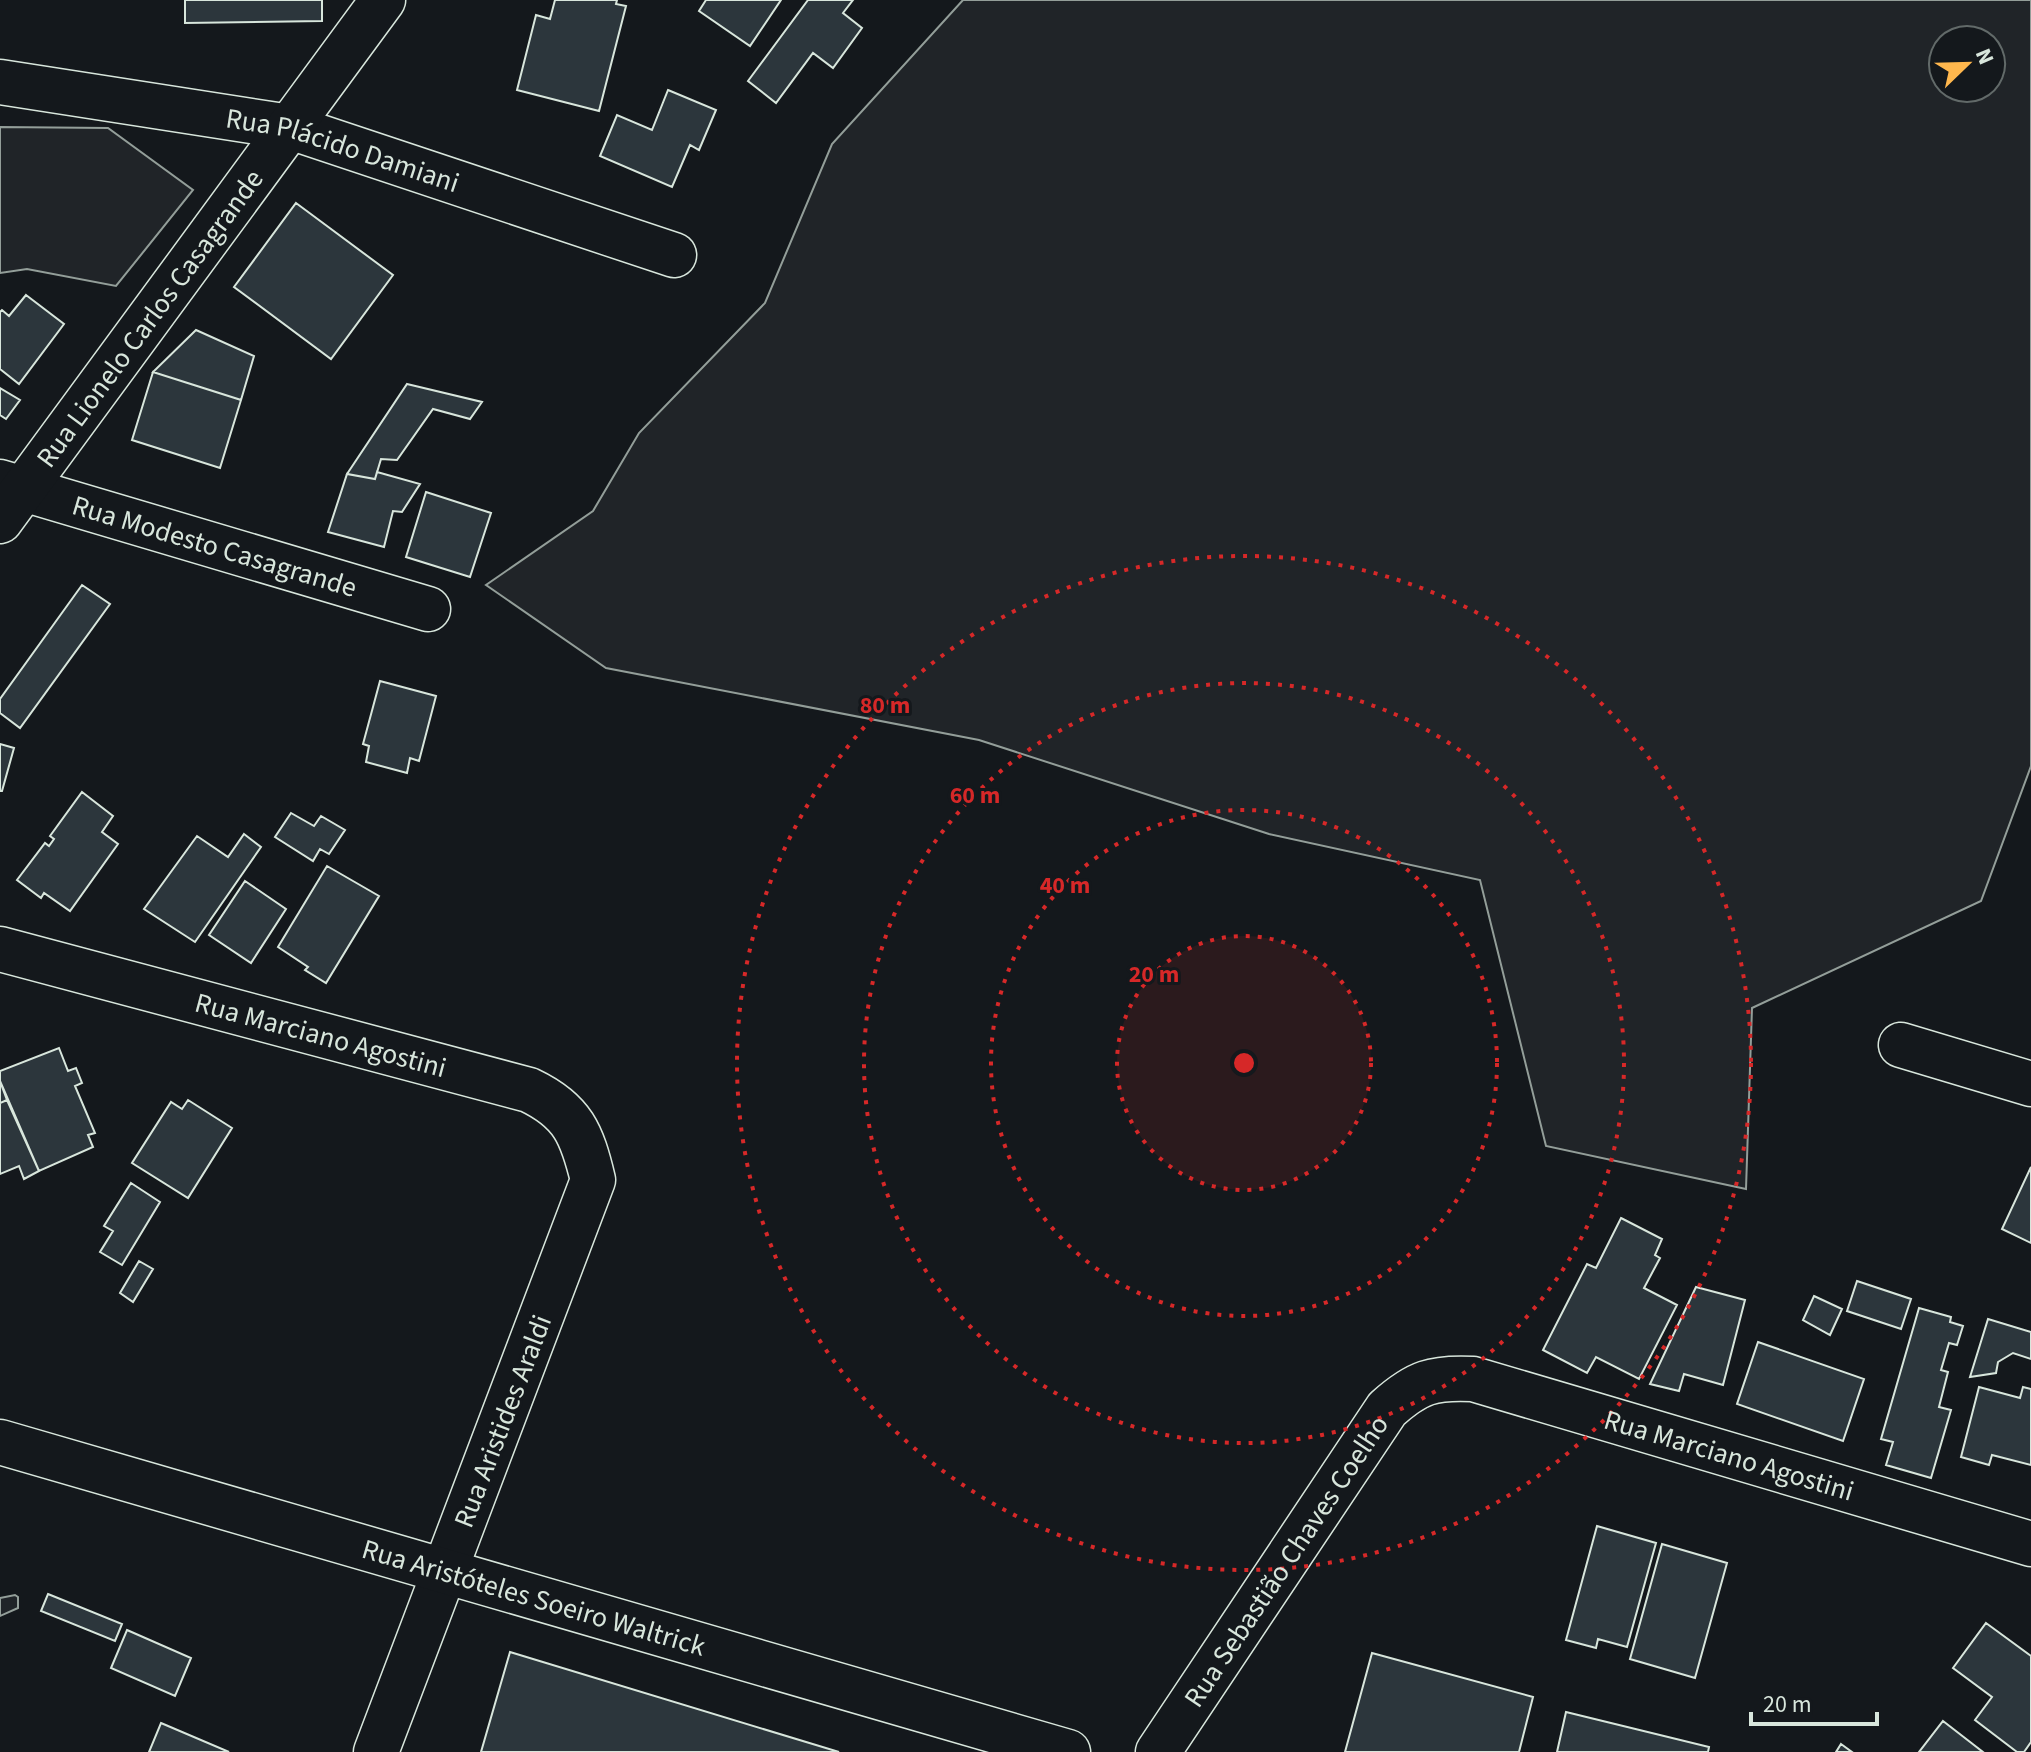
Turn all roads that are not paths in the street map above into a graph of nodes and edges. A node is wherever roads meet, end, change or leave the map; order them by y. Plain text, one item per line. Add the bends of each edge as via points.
1 (383, 0) edge
2 (0, 82) edge
3 (290, 127) junction
4 (674, 255) dead end
5 (8, 497) edge
6 (428, 609) dead end
7 (0, 949) edge
8 (1901, 1045) dead end
9 (2031, 1084) edge
10 (593, 1180) joint
11 (1426, 1381) joint
12 (0, 1442) edge
13 (2031, 1544) edge
14 (445, 1572) junction
15 (376, 1752) edge
16 (1068, 1752) edge
17 (1158, 1752) edge

1 - 3 street, Rua Lionelo Carlos Casagrande
2 - 3 street, Rua Plácido Damiani
3 - 4 street, Rua Plácido Damiani
3 - 5 street, Rua Lionelo Carlos Casagrande
5 - 6 street, Rua Modesto Casagrande
7 - 10 street, Rua Marciano Agostini via 529,1090 552,1101 574,1125
8 - 9 street
10 - 14 street, Rua Aristides Araldi
11 - 13 street, Rua Marciano Agostini via 1473,1379
11 - 17 street, Rua Sebastião Chaves Coelho via 1387,1409
12 - 14 street, Rua Aristóteles Soeiro Waltrick
14 - 15 street, Rua Aristides Araldi
14 - 16 street, Rua Aristóteles Soeiro Waltrick

